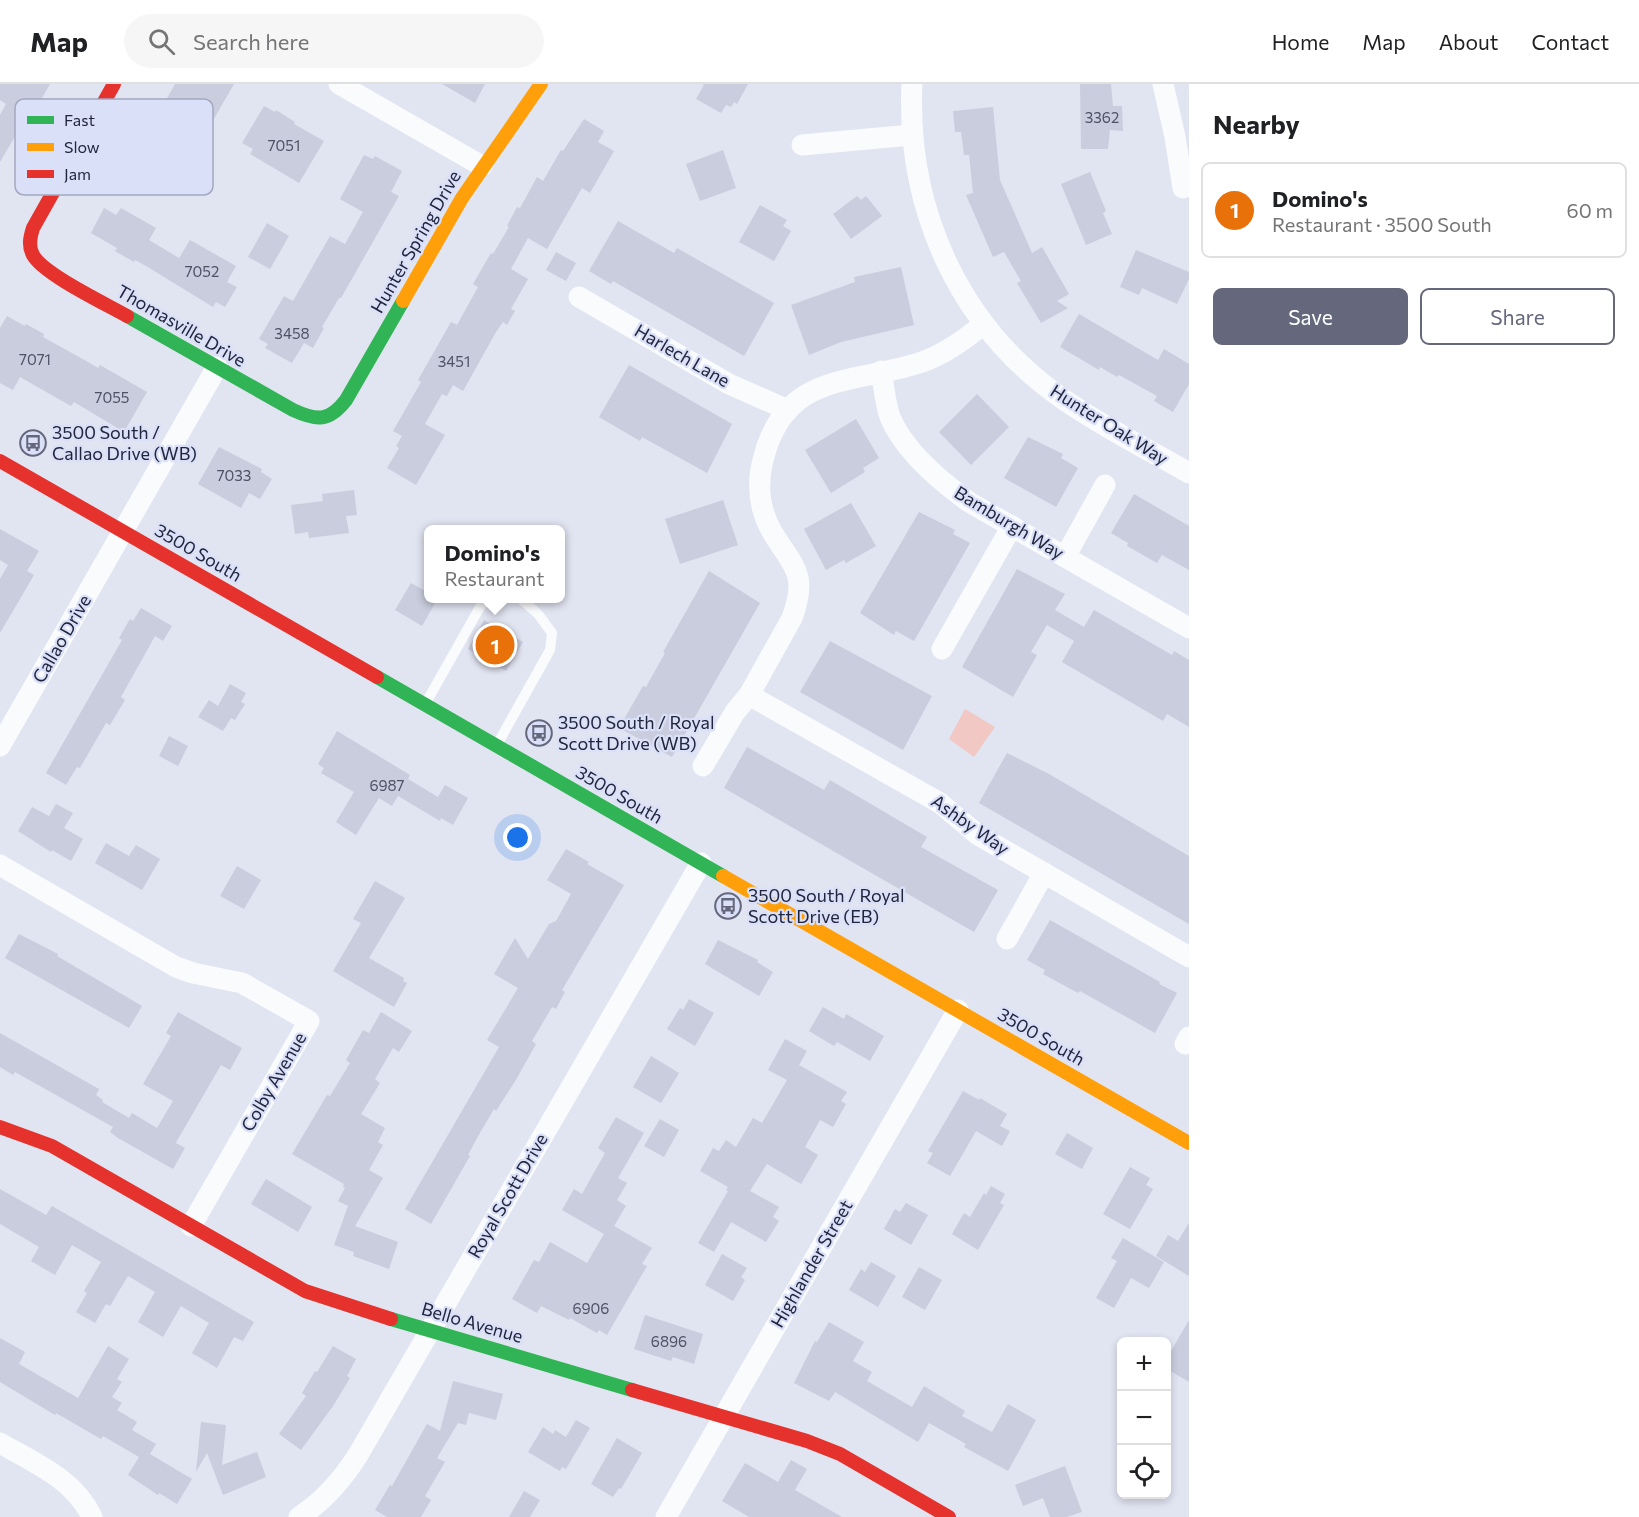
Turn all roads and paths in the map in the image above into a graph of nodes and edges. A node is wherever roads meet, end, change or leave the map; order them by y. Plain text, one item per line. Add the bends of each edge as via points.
1 (114, 84) edge
2 (339, 84) edge
3 (541, 84) edge
4 (912, 84) edge
5 (1163, 84) edge
6 (106, 99) edge
7 (911, 135) junction
8 (802, 144) dead end
9 (482, 166) junction
10 (1183, 188) dead end
11 (52, 195) edge
12 (579, 297) dead end
13 (984, 324) junction
14 (217, 367) junction
15 (881, 371) junction
16 (788, 410) junction
17 (326, 418) joint
18 (0, 461) edge
19 (1189, 473) edge
20 (1105, 485) dead end
21 (1012, 526) junction
22 (123, 532) junction
23 (1065, 557) junction
24 (484, 603) edge
25 (526, 603) edge
26 (1189, 628) edge
27 (942, 649) dead end
28 (749, 695) junction
29 (425, 705) junction
30 (0, 746) edge
31 (496, 746) junction
32 (703, 766) dead end
33 (701, 863) junction
34 (0, 865) edge
35 (1044, 873) junction
36 (1007, 939) dead end
37 (1189, 957) edge
38 (958, 1010) junction
39 (0, 1127) edge
40 (1189, 1143) edge
41 (191, 1226) junction
42 (431, 1330) junction
43 (724, 1417) junction
44 (0, 1443) edge
45 (92, 1517) edge
46 (299, 1517) edge
47 (666, 1517) edge
48 (949, 1517) edge

1 - 6 street, Thomasville Drive
2 - 9 street
3 - 9 street, Hunter Spring Drive
4 - 7 street, Hunter Oak Way
5 - 10 street
7 - 8 street
7 - 13 street, Hunter Oak Way via 929,222 958,285
9 - 17 street, Hunter Spring Drive via 346,400
11 - 14 street, Thomasville Drive via 33,228 29,247 35,260 46,270
12 - 16 street, Harlech Lane via 729,384
13 - 15 street via 937,356
13 - 19 street, Hunter Oak Way via 1018,362 1062,399
14 - 17 street, Thomasville Drive via 300,414
14 - 22 street, Callao Drive
15 - 16 street via 822,386
15 - 21 street, Bamburgh Way via 890,415 912,451 969,502
16 - 28 street via 769,443 759,487 764,515 794,564 798,595 792,618
18 - 22 street, 3500 South
20 - 23 street
21 - 23 street, Bamburgh Way
21 - 27 street
22 - 29 street, 3500 South
22 - 30 street, Callao Drive
23 - 26 street, Bamburgh Way
24 - 29 lane
25 - 31 lane via 552,633 550,650
28 - 32 street via 735,711
28 - 35 street, Ashby Way via 940,803 971,831
29 - 31 street, 3500 South
31 - 33 street, 3500 South
33 - 38 street, 3500 South
33 - 42 street, Royal Scott Drive
34 - 41 street, Colby Avenue via 176,967 242,983 309,1022
35 - 36 street
35 - 37 street, Ashby Way
38 - 40 street, 3500 South
38 - 43 street, Highlander Street
39 - 41 street, Bello Avenue via 52,1146
41 - 42 street, Bello Avenue via 305,1291
42 - 43 street, Bello Avenue
42 - 46 street, Royal Scott Drive via 347,1472
43 - 47 street, Highlander Street
43 - 48 street, Bello Avenue via 840,1454
44 - 45 street via 73,1488

